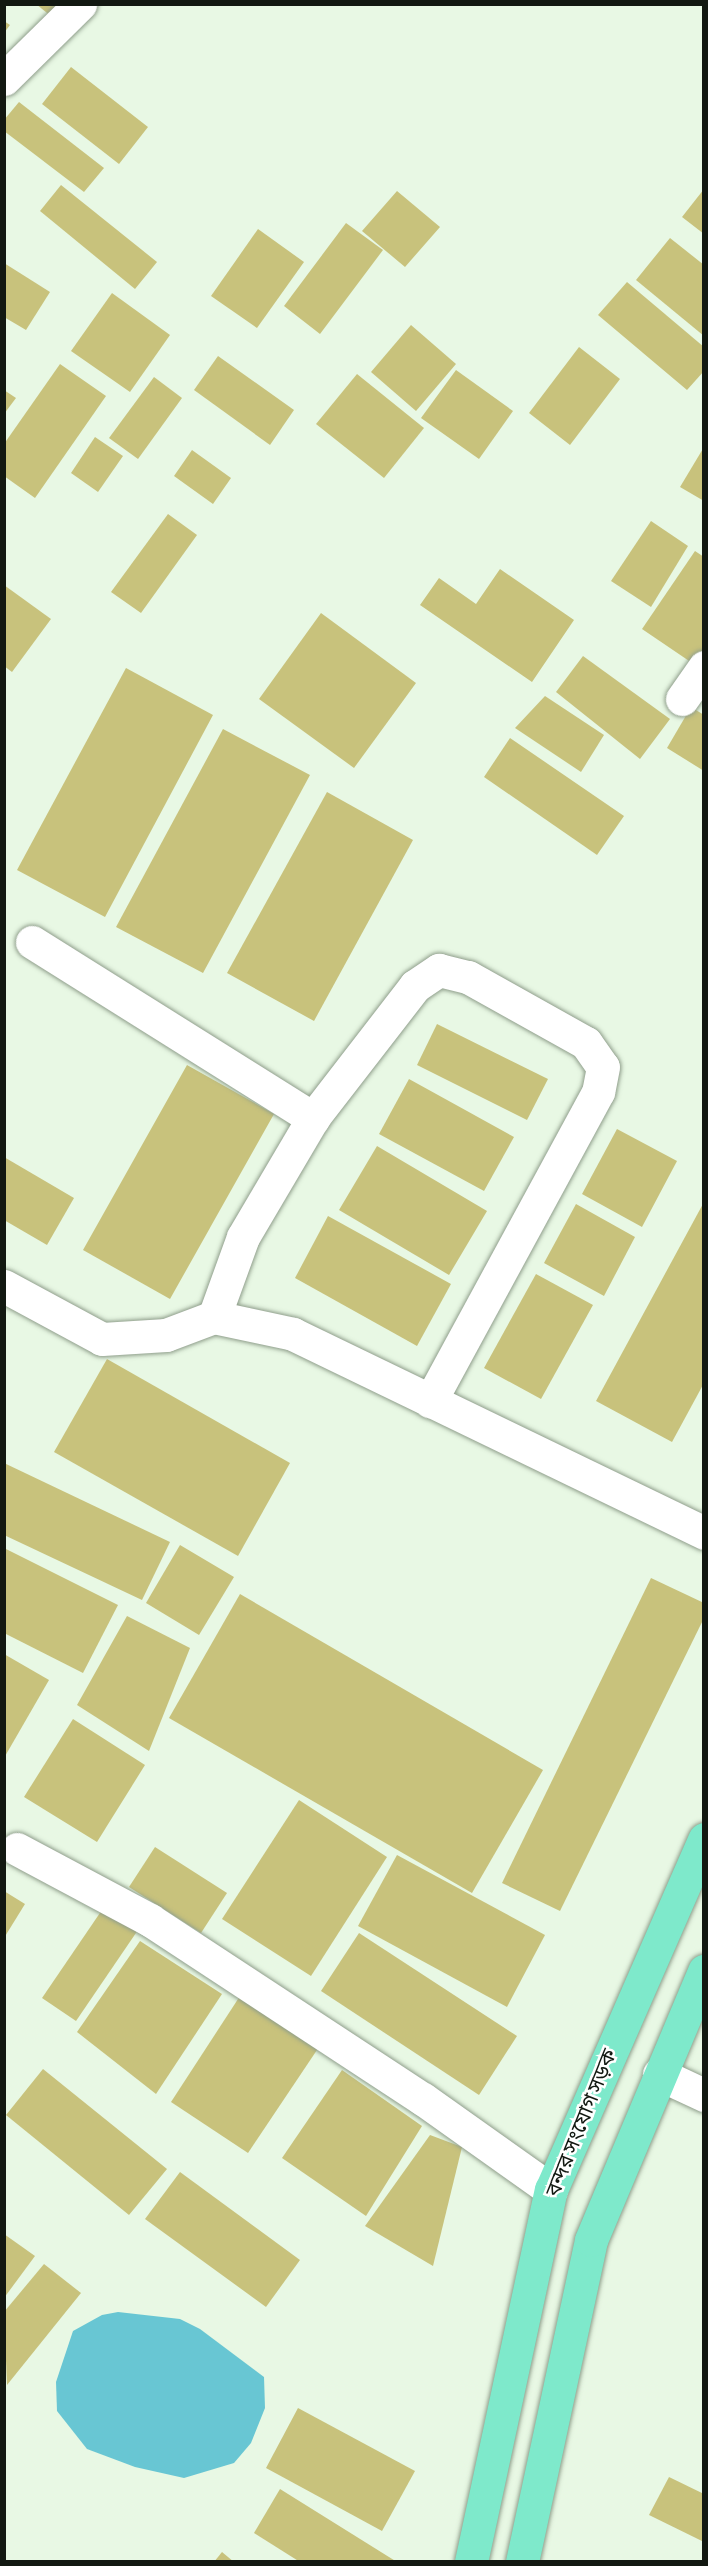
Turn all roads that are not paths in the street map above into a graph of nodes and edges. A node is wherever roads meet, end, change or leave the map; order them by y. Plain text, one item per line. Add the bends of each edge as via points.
1 (80, 4) edge
2 (4, 79) edge
3 (704, 667) edge
4 (682, 699) dead end
5 (32, 942) dead end
6 (313, 1118) junction
7 (4, 1286) edge
8 (213, 1317) junction
9 (430, 1401) junction
10 (704, 1533) edge
11 (704, 1839) edge
12 (17, 1849) dead end
13 (704, 1971) edge
14 (659, 2074) junction
15 (704, 2095) edge
16 (552, 2190) junction
17 (471, 2562) edge
18 (522, 2562) edge

1 - 2 street
3 - 4 street
5 - 6 street
6 - 8 street via 243,1237
6 - 9 street via 414,986 439,970 468,977 586,1043 603,1067 598,1092
7 - 8 street via 102,1339 166,1335
8 - 9 street via 293,1334
9 - 10 street
11 - 16 highway, বন্দর সংযোগ সড়ক
12 - 16 street via 150,1920 423,2099
13 - 14 highway
14 - 15 street
14 - 18 highway via 591,2241
16 - 17 highway, বন্দর সংযোগ সড়ক

